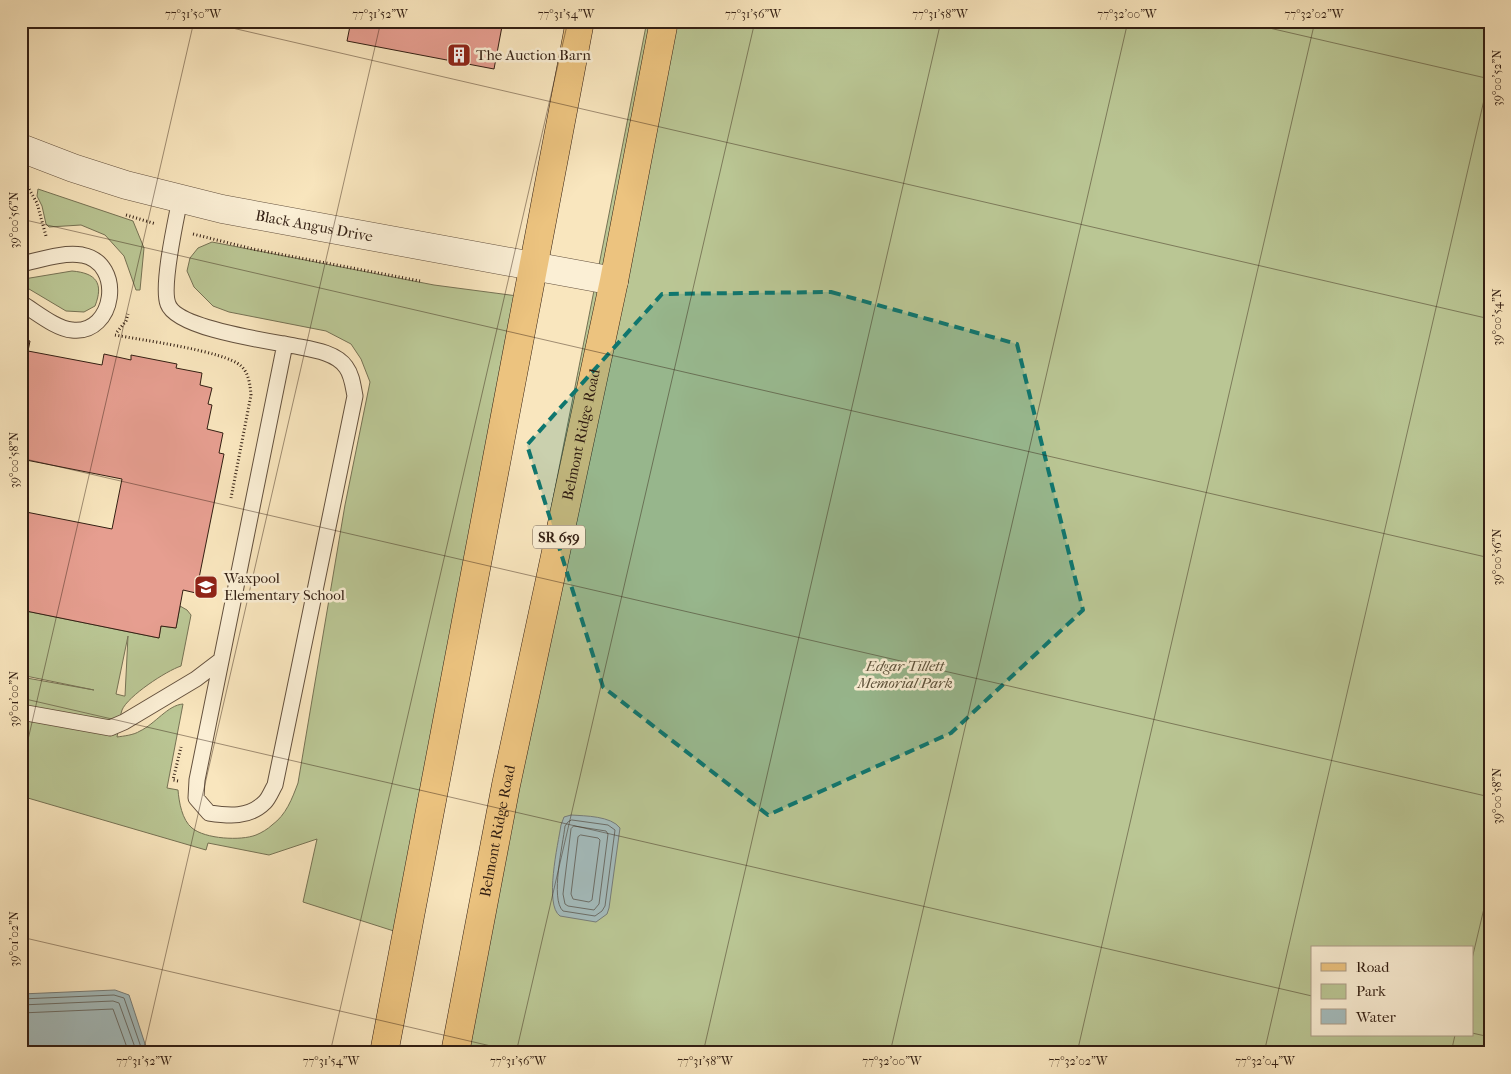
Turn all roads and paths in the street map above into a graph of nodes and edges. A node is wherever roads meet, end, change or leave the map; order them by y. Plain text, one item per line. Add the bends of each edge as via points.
1 (580, 21) edge
2 (664, 21) edge
3 (21, 148) edge
4 (24, 180) dead end
5 (180, 198) junction
6 (52, 235) dead end
7 (21, 264) edge
8 (534, 266) junction
9 (614, 281) junction
10 (21, 303) edge
11 (128, 313) dead end
12 (115, 335) junction
13 (108, 340) dead end
14 (285, 344) junction
15 (230, 502) dead end
16 (221, 660) junction
17 (21, 712) edge
18 (182, 743) dead end
19 (196, 786) junction
20 (384, 1053) edge
21 (454, 1053) edge

1 - 8 main road
2 - 9 main road, Belmont Ridge Road / SR 659
3 - 5 street, Black Angus Drive via 99,177
4 - 6 path via 37,202 45,236
5 - 8 street, Black Angus Drive via 272,219
5 - 14 lane via 166,289 168,305 180,318 200,326
7 - 10 lane via 71,254 85,256 98,264 108,277 111,292 100,319 88,328 72,330 57,325
8 - 9 street, Black Angus Drive
8 - 20 main road
9 - 21 main road, Belmont Ridge Road / SR 659 via 506,785
11 - 12 path via 126,322
12 - 13 path
12 - 15 path via 221,356 246,372 251,394
14 - 16 lane
14 - 19 lane via 327,352 346,366 355,396 275,785 266,802 248,814 230,816 209,813 196,798
16 - 17 lane via 110,728
16 - 19 lane
18 - 19 path via 173,780

